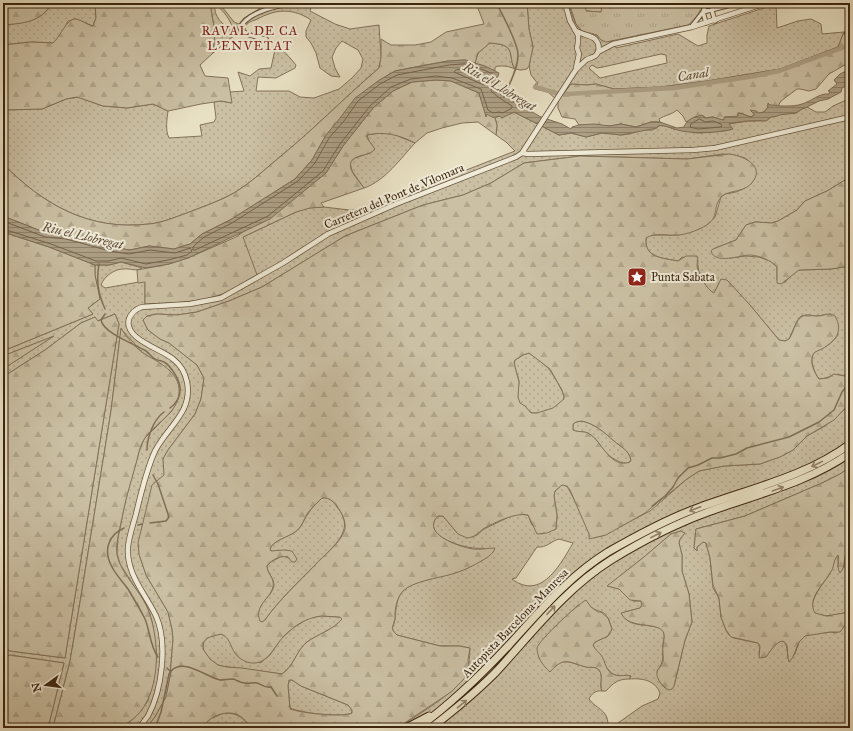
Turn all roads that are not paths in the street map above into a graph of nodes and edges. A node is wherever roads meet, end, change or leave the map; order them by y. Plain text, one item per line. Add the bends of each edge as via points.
1 (296, 3) edge
2 (565, 3) edge
3 (706, 3) edge
4 (713, 3) edge
5 (738, 3) edge
6 (766, 3) edge
7 (712, 10) junction
8 (703, 12) junction
9 (715, 20) junction
10 (706, 23) junction
11 (850, 24) edge
12 (692, 27) junction
13 (575, 30) junction
14 (847, 33) joint
15 (587, 37) junction
16 (266, 39) dead end
17 (850, 41) edge
18 (578, 42) junction
19 (597, 42) junction
20 (613, 44) junction
21 (598, 52) junction
22 (579, 54) junction
23 (589, 59) junction
24 (575, 71) junction
25 (850, 117) edge
26 (523, 151) junction
27 (850, 444) edge
28 (850, 453) edge
29 (443, 709) junction
30 (139, 728) edge
31 (406, 728) edge
32 (418, 728) edge
33 (431, 728) edge

1 - 16 street via 265,10 242,24 242,32
2 - 13 street
3 - 8 street
4 - 7 street
5 - 7 street
6 - 9 street
7 - 8 street
7 - 9 street
8 - 10 street
8 - 12 street
9 - 10 street
10 - 12 street
11 - 14 street
12 - 20 street
13 - 15 street
13 - 18 street
14 - 17 street
15 - 18 street
15 - 19 street
18 - 22 street
19 - 20 street
19 - 21 street
20 - 21 street
21 - 23 street
22 - 23 street
22 - 24 street
23 - 24 street
24 - 26 street
25 - 26 street via 715,148 552,154 528,154
26 - 30 street, Carretera del Pont de Vilomara via 510,160 396,204 328,234 221,298 190,304 138,308 132,314 129,323 132,333 173,358 184,371 188,388 186,406 152,458 128,549 130,569 156,618 163,639 161,669 153,705
27 -> 29 highway, Autopista Barcelona-Manresa via 803,471 694,509 654,527 608,553 585,568 554,596 475,681
33 -> 28 highway, Autopista Barcelona-Manresa via 477,691 566,594 611,560 678,524 800,480
29 - 31 highway
29 - 32 highway, Autopista Barcelona-Manresa

